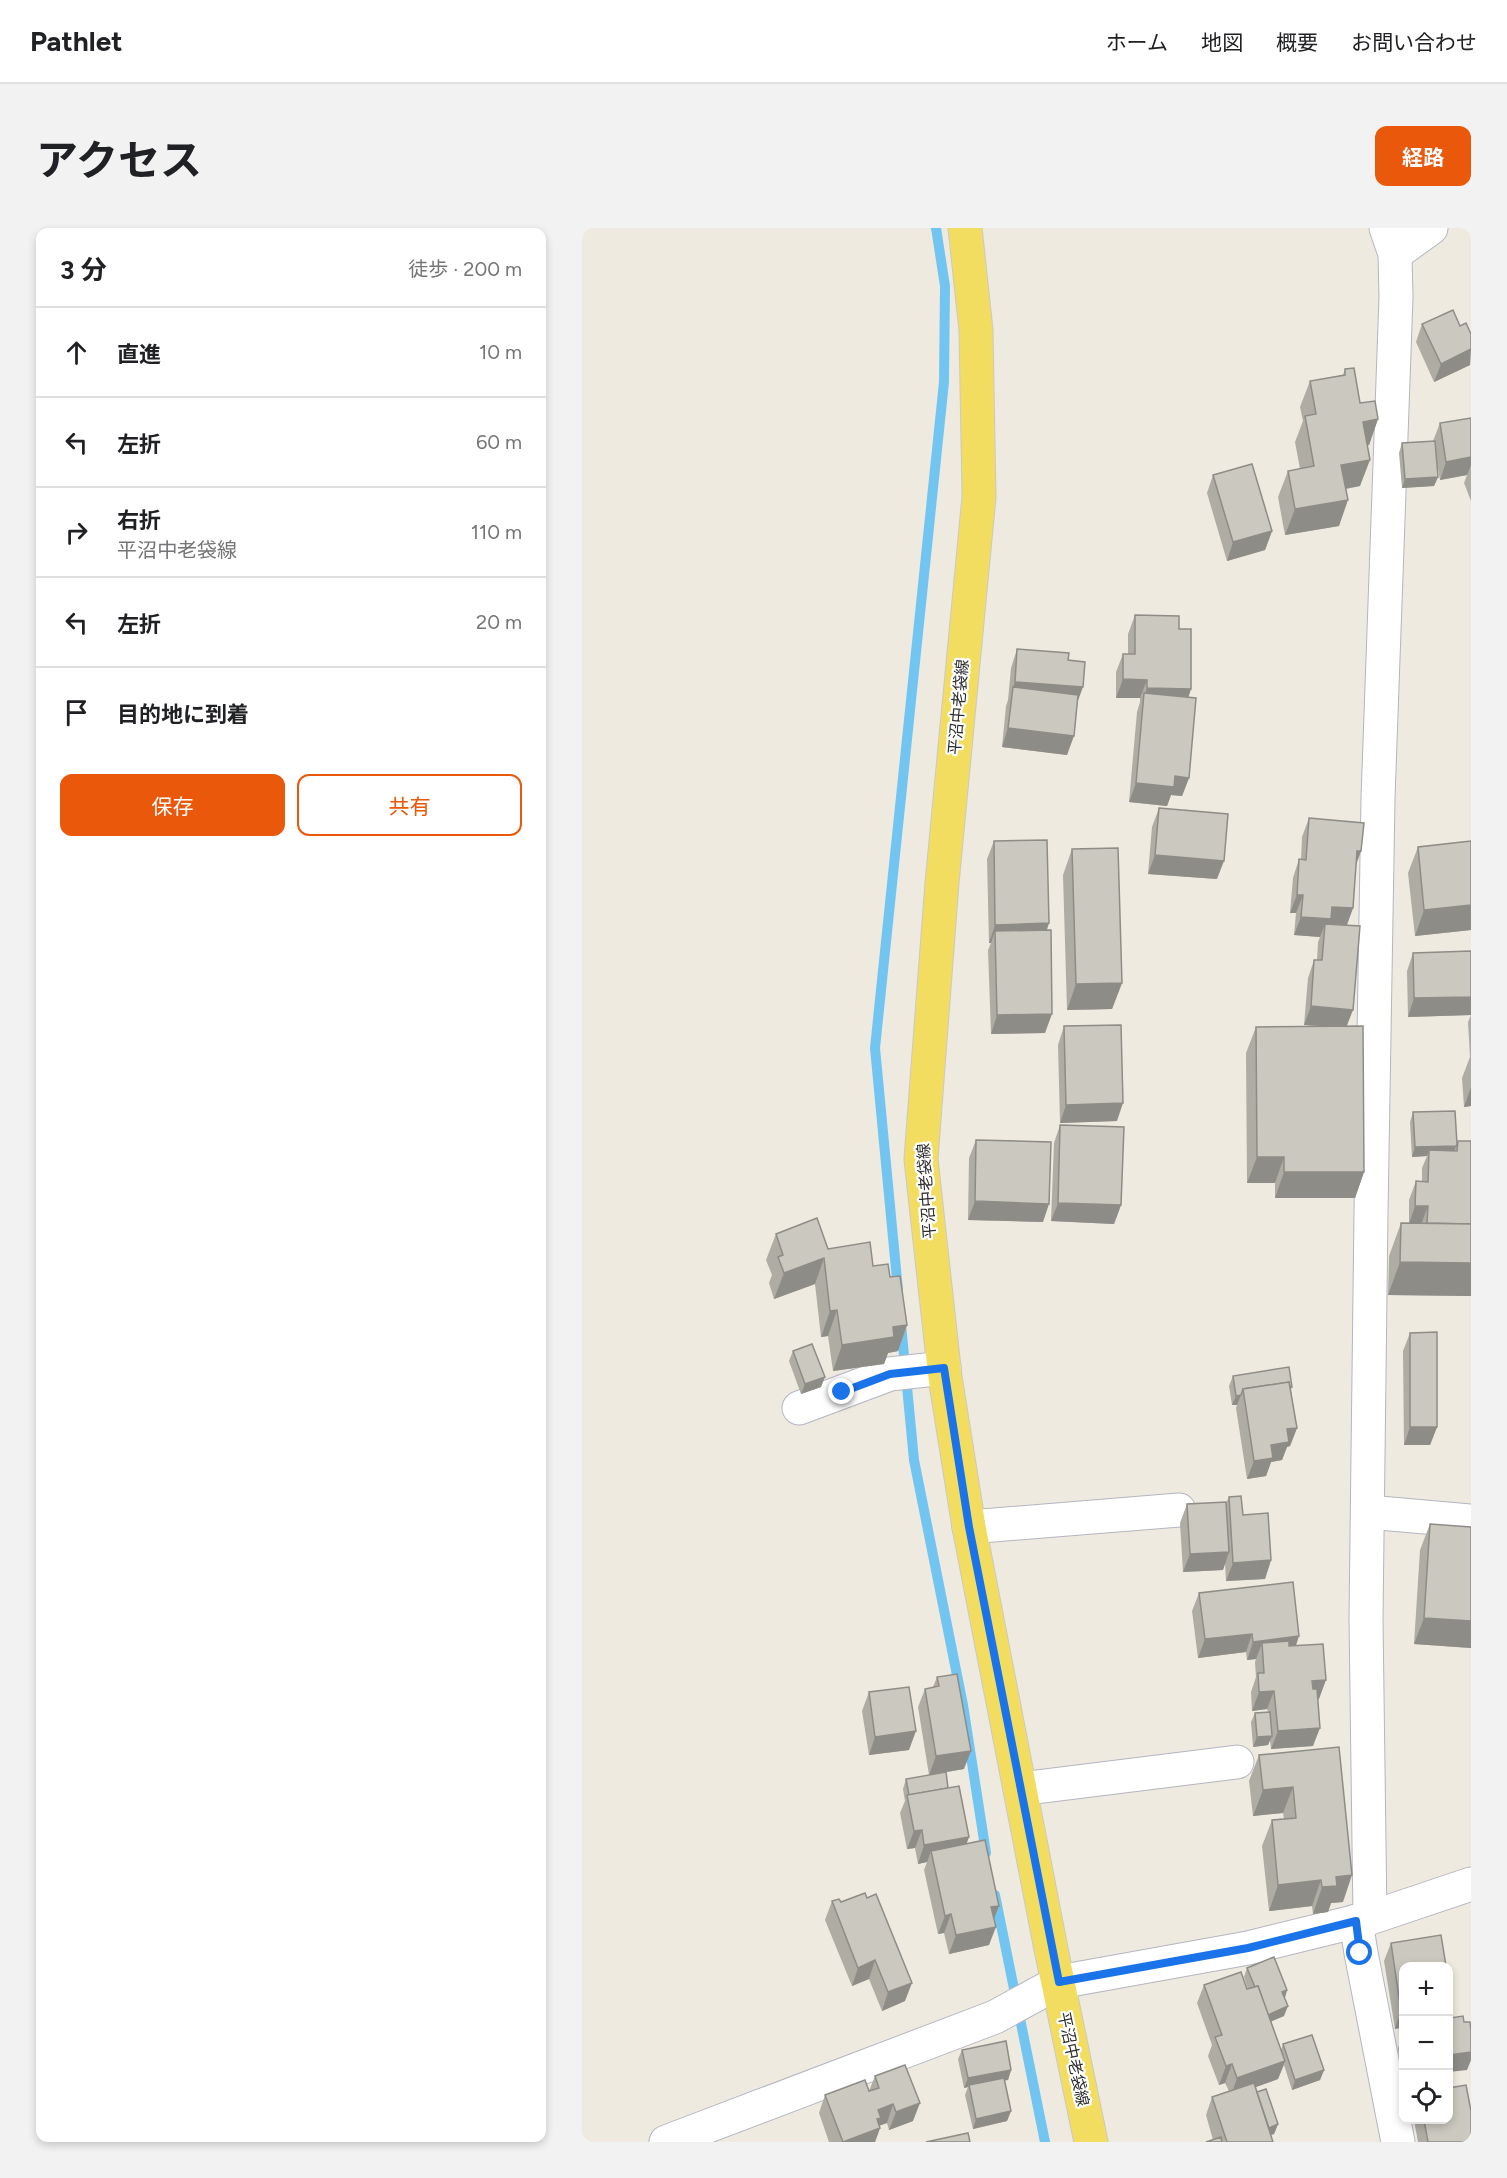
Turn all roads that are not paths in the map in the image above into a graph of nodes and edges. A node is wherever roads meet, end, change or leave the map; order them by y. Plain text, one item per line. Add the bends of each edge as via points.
1 (965, 228) edge
2 (1431, 228) edge
3 (1390, 241) edge
4 (933, 1369) junction
5 (798, 1408) dead end
6 (1179, 1510) dead end
7 (1368, 1512) junction
8 (1471, 1521) edge
9 (969, 1527) junction
10 (1237, 1762) dead end
11 (1020, 1789) junction
12 (1471, 1884) edge
13 (1363, 1919) junction
14 (1059, 1982) junction
15 (666, 2142) edge
16 (1091, 2142) edge
17 (1398, 2142) edge

1 - 4 main road, 平沼中老袋線 via 976,330 979,496 942,883 921,1159
2 - 3 street
3 - 7 street via 1396,297 1378,810
4 - 5 street via 890,1374
4 - 9 main road, 平沼中老袋線
6 - 9 street
7 - 8 street
7 - 13 street
9 - 11 main road, 平沼中老袋線
10 - 11 street
11 - 14 main road, 平沼中老袋線
12 - 13 street
13 - 14 street via 1248,1948
13 - 17 street via 1360,1953
14 - 15 street via 995,2017
14 - 16 main road, 平沼中老袋線

